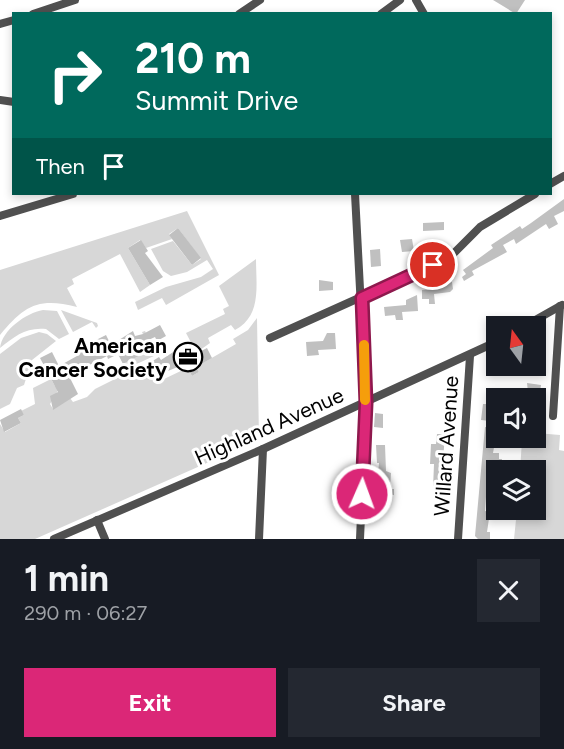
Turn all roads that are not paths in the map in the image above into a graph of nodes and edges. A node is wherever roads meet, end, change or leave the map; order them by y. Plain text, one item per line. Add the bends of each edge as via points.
1 (75, 0) edge
2 (261, 0) edge
3 (400, 0) edge
4 (39, 12) edge
5 (242, 12) edge
6 (384, 12) edge
7 (70, 195) edge
8 (355, 195) edge
9 (533, 195) edge
10 (0, 216) edge
11 (362, 298) junction
12 (562, 305) edge
13 (542, 316) edge
14 (270, 338) dead end
15 (486, 347) edge
16 (470, 356) junction
17 (366, 403) junction
18 (553, 416) dead end
19 (264, 449) junction
20 (97, 520) junction
21 (54, 539) edge
22 (105, 539) edge
23 (259, 539) edge
24 (360, 539) edge
25 (458, 539) edge

1 - 4 street
2 - 5 street
3 - 6 street
7 - 10 street
8 - 11 street
9 - 11 street via 480,227 450,257
11 - 14 street
11 - 17 street
12 - 13 street
12 - 18 street
15 - 16 street, Highland Avenue
16 - 17 street, Highland Avenue
16 - 25 street, Willard Avenue
17 - 19 street, Highland Avenue
17 - 24 street
19 - 20 street, Highland Avenue
19 - 23 street
20 - 21 street, Highland Avenue
20 - 22 street

